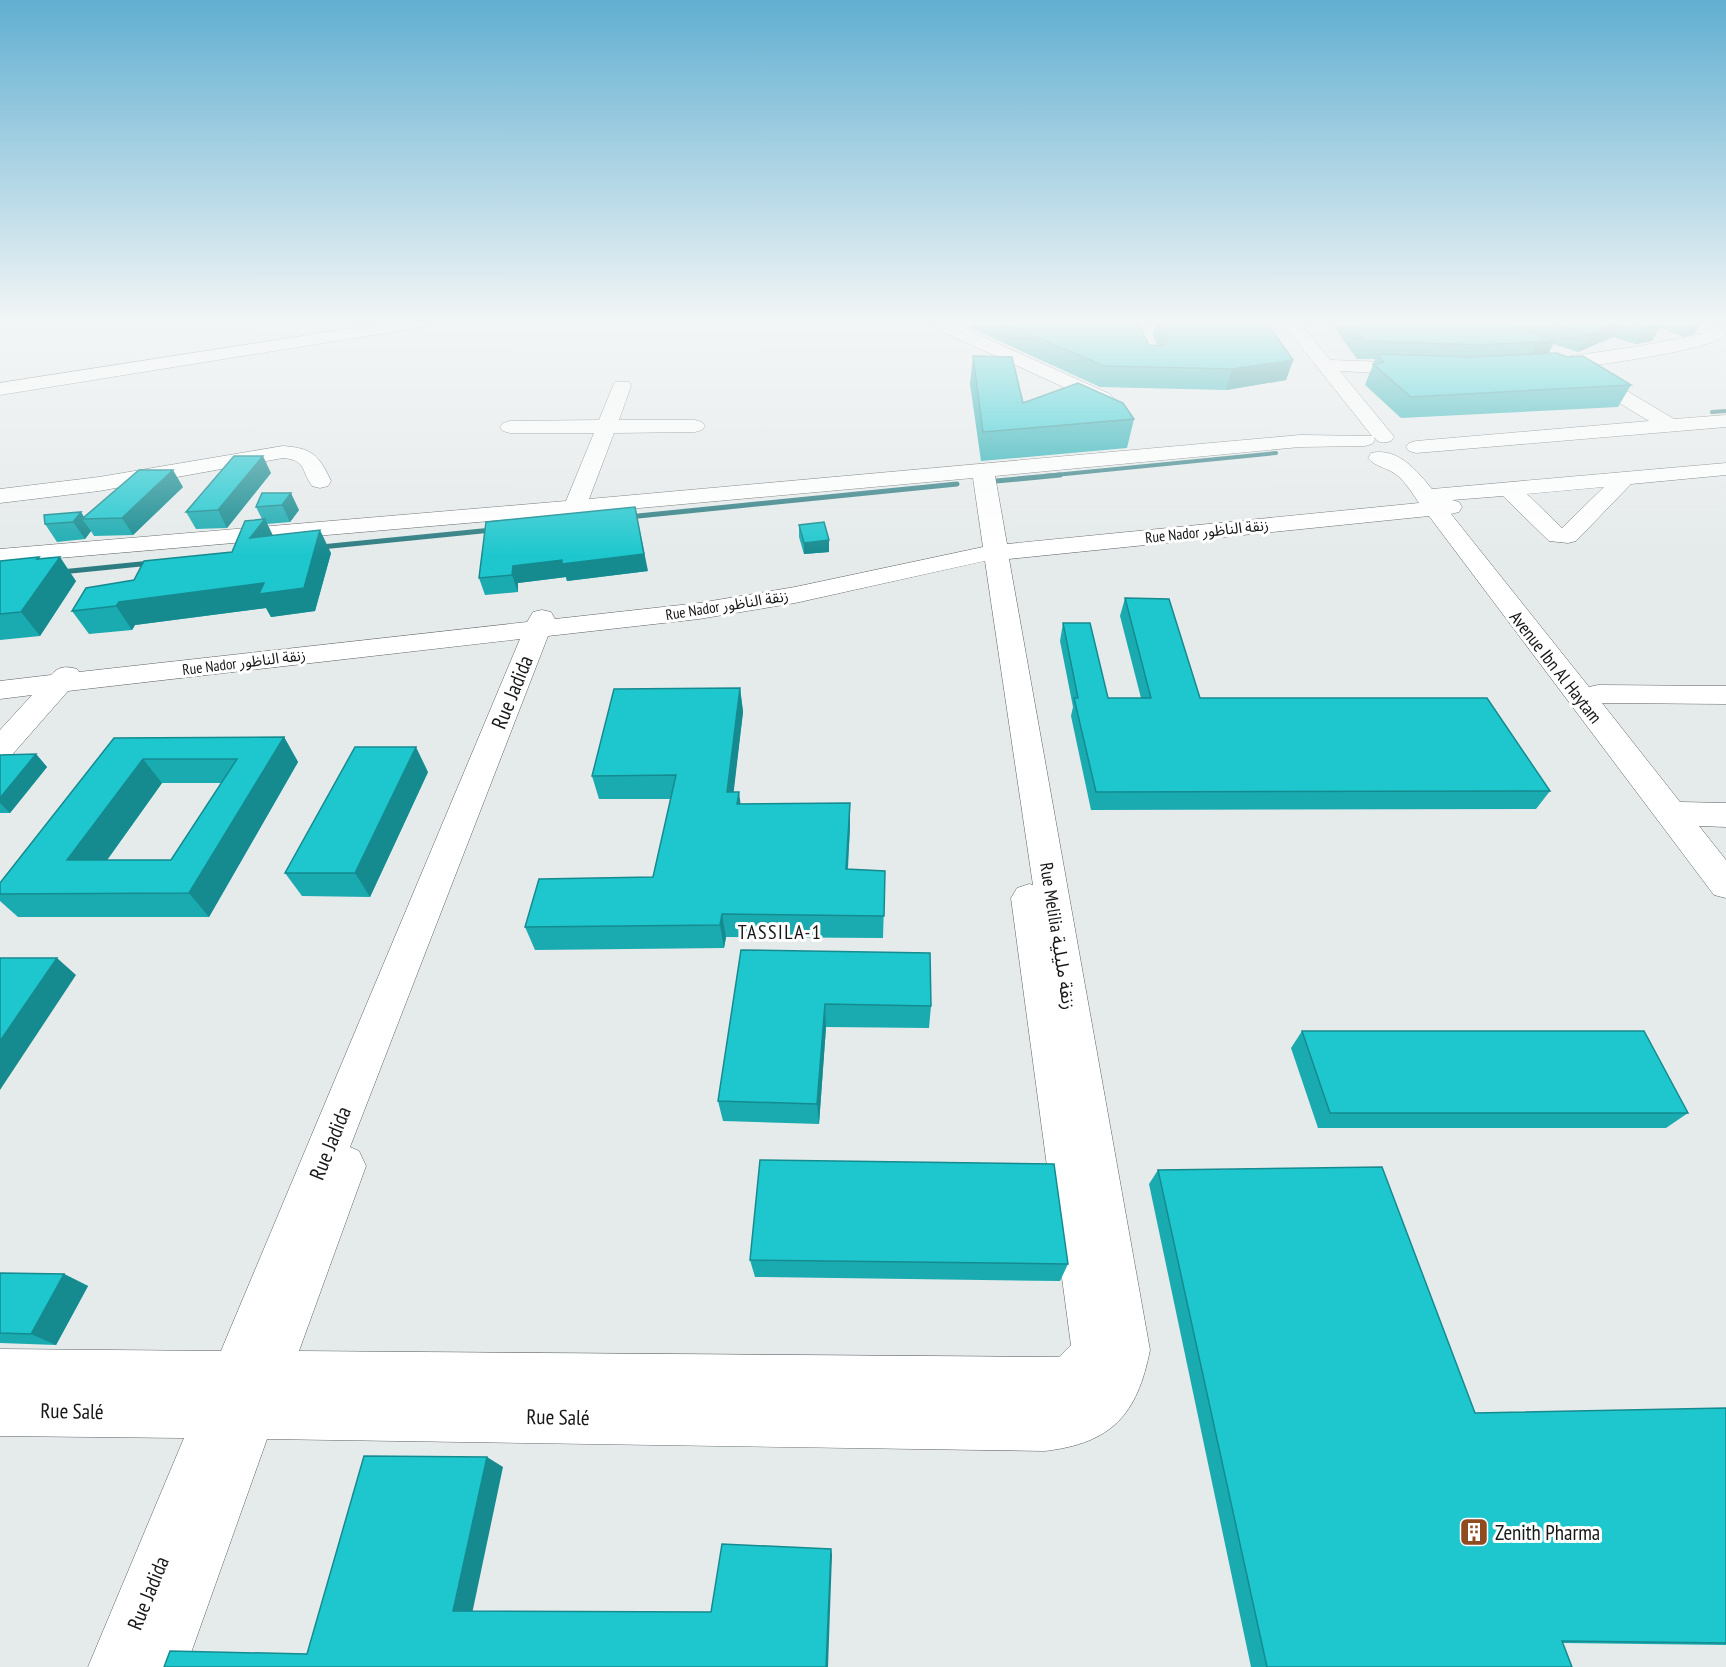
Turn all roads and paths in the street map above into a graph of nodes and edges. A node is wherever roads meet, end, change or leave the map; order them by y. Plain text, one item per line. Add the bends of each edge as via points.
1 (617, 400) edge
2 (1347, 400) edge
3 (1628, 400) edge
4 (1726, 421) edge
5 (607, 426) junction
6 (695, 426) dead end
7 (1671, 426) junction
8 (510, 427) dead end
9 (1589, 433) junction
10 (1373, 446) junction
11 (1416, 453) junction
12 (238, 461) junction
13 (1622, 462) junction
14 (1726, 469) edge
15 (977, 475) junction
16 (320, 481) dead end
17 (215, 488) edge
18 (1509, 489) junction
19 (0, 496) edge
20 (1437, 501) junction
21 (573, 511) junction
22 (192, 514) edge
23 (166, 545) junction
24 (988, 549) junction
25 (0, 556) edge
26 (0, 563) edge
27 (546, 622) junction
28 (55, 679) junction
29 (0, 680) edge
30 (0, 690) edge
31 (1598, 694) junction
32 (1726, 695) edge
33 (0, 729) edge
34 (1615, 729) junction
35 (0, 749) edge
36 (1682, 814) junction
37 (1726, 815) edge
38 (1726, 855) edge
39 (1726, 885) edge
40 (0, 1374) edge
41 (1094, 1386) joint
42 (243, 1394) junction
43 (0, 1410) edge
44 (118, 1667) edge
45 (156, 1667) edge

1 - 5 street
2 - 10 street
3 - 7 street
4 - 7 street
5 - 6 street
5 - 8 street
5 - 21 street
7 - 9 street
9 - 11 street
9 - 13 street
10 - 11 street via 1397,462
10 - 15 street via 1306,447
10 - 20 street, Avenue Ibn Al Haytam
11 - 20 street, Avenue Ibn Al Haytam via 1419,469
12 - 16 street via 296,453 310,459
12 - 17 street
12 - 19 street
13 - 14 street, Rue Nador زنقة الناظور via 1651,476
13 - 18 street, Rue Nador زنقة الناظور
13 - 18 street via 1564,538 1557,536
15 - 21 street
15 - 24 street, Rue Melilia زنقة مليلية
18 - 20 street, Rue Nador زنقة الناظور
20 - 24 street, Rue Nador زنقة الناظور
20 - 31 street, Avenue Ibn Al Haytam
20 - 34 street, Avenue Ibn Al Haytam
21 - 23 street
22 - 23 street
23 - 25 street
23 - 26 street
24 - 27 street, Rue Nador زنقة الناظور via 845,585 742,604 656,616
24 - 41 street, Rue Melilia زنقة مليلية via 1125,1350 1120,1376
27 - 28 street, Rue Nador زنقة الناظور
27 - 42 street, Rue Jadida
28 - 29 street, Rue Nador زنقة الناظور
28 - 30 street, Rue Nador زنقة الناظور
28 - 33 street
28 - 35 street
31 - 32 street
31 - 34 street, Avenue Ibn Al Haytam
34 - 36 street, Avenue Ibn Al Haytam
36 - 37 street
36 - 38 street, Avenue Ibn Al Haytam
36 - 39 street, Avenue Ibn Al Haytam
40 - 42 street, Rue Salé
41 - 42 street, Rue Salé via 1096,1410 1064,1424 1045,1425
42 - 43 street, Rue Salé
42 - 44 street, Rue Jadida
42 - 45 street, Rue Jadida

